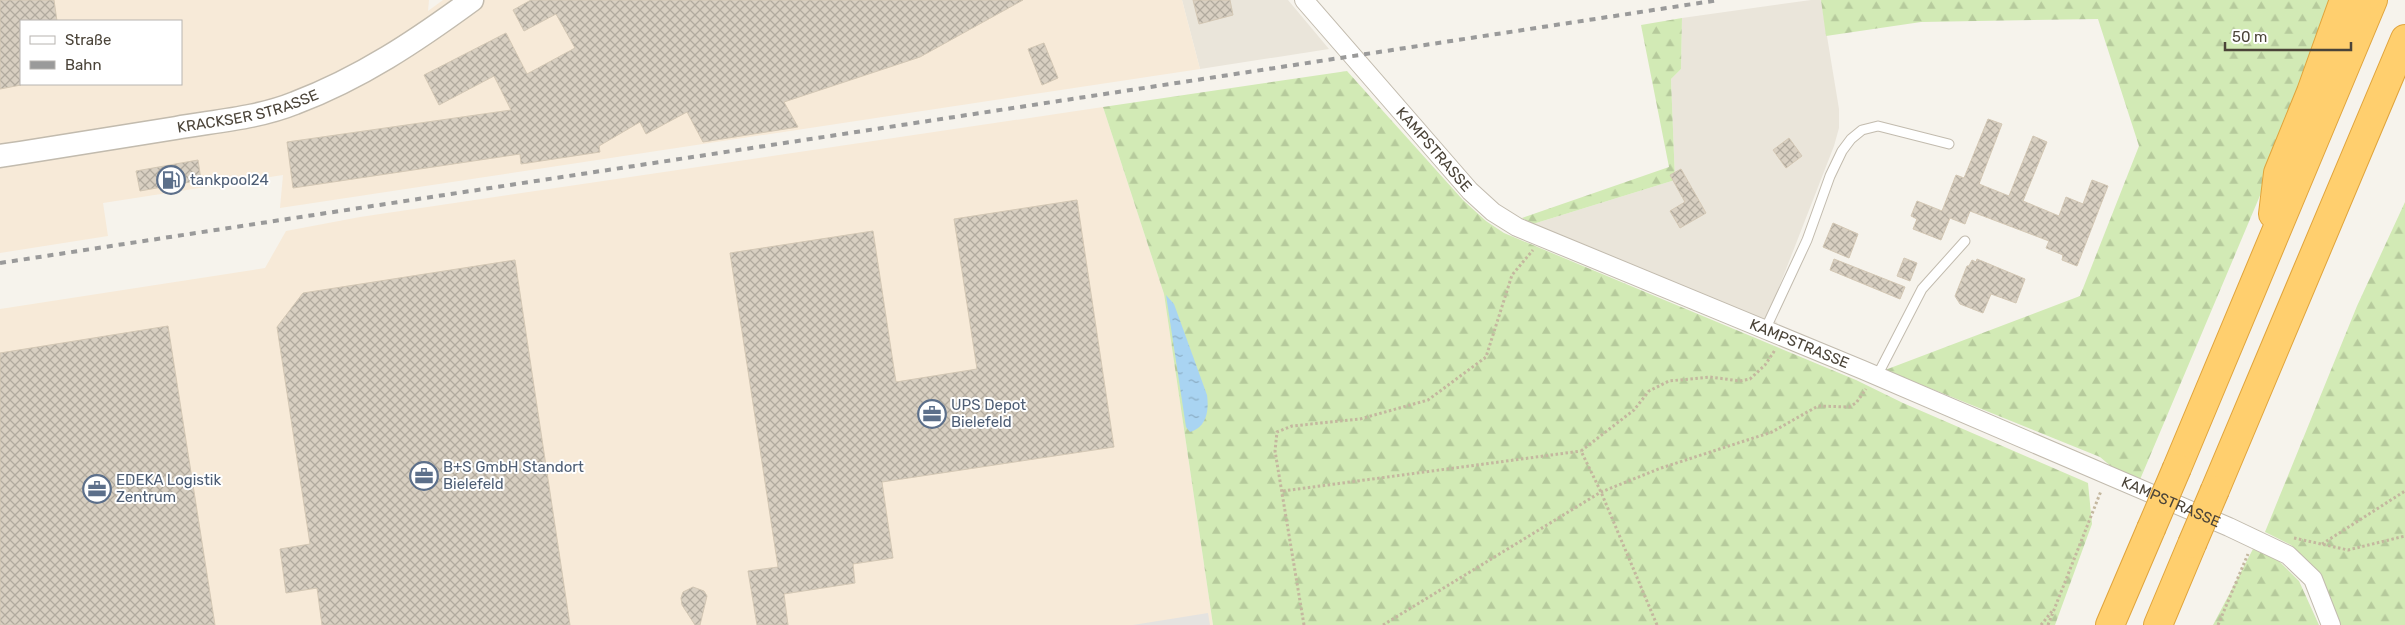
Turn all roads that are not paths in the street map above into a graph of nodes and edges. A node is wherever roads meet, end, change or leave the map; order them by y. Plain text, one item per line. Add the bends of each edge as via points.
1 (472, 0) edge
2 (1304, 0) edge
3 (2342, 4) edge
4 (2370, 6) edge
5 (2405, 39) edge
6 (1949, 144) dead end
7 (0, 156) edge
8 (1965, 241) dead end
9 (2268, 247) junction
10 (1766, 330) junction
11 (1876, 375) junction
12 (2110, 625) edge
13 (2158, 625) edge
14 (2331, 625) edge

1 - 7 street, KRACKSER STRASSE via 376,66 294,104 252,116
2 - 10 street, KAMPSTRASSE via 1470,191 1493,212 1517,228
3 - 9 highway via 2278,173
4 - 9 highway
5 - 13 highway, bridge
6 - 10 lane via 1878,126 1862,130 1852,139 1842,150 1830,176 1807,240
8 - 11 lane via 1922,289
9 - 12 highway, bridge
10 - 11 street, KAMPSTRASSE
11 - 14 street, KAMPSTRASSE via 2288,555 2313,579

